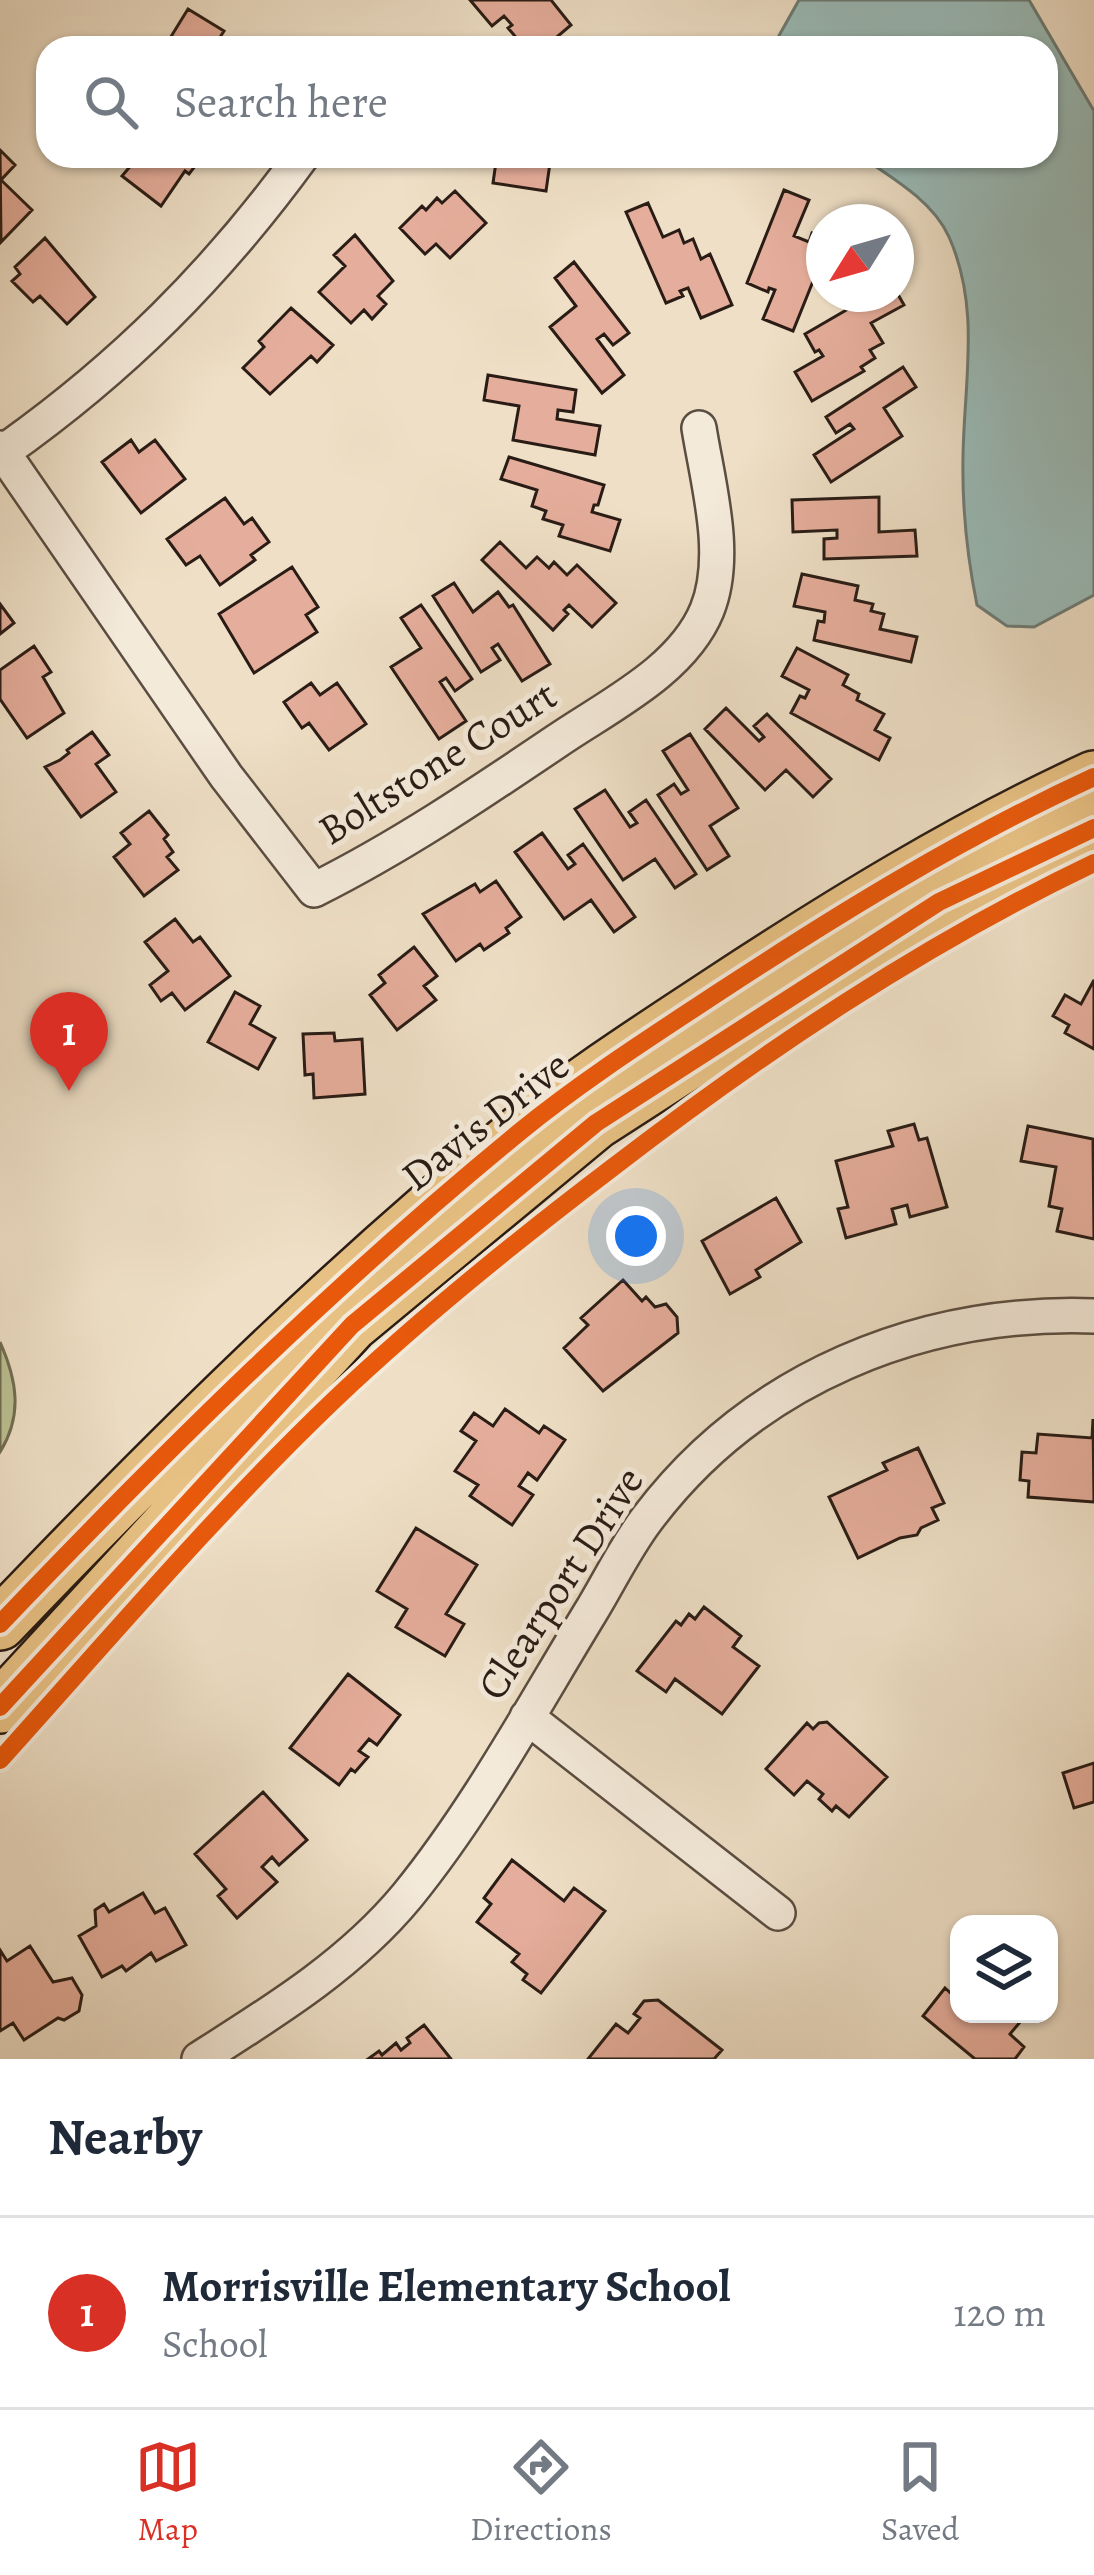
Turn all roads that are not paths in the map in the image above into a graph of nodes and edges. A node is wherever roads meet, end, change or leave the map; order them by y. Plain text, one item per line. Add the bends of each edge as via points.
1 (293, 168) edge
2 (699, 428) dead end
3 (2, 450) edge
4 (1094, 777) edge
5 (1094, 828) edge
6 (1094, 1316) edge
7 (0, 1624) edge
8 (0, 1707) edge
9 (526, 1717) junction
10 (778, 1912) dead end
11 (199, 2059) edge

1 - 3 street via 150,335 77,400
2 - 3 street, Boltstone Court via 715,583 695,634 648,680 424,832 314,890
4 - 7 main road, Davis Drive via 918,866 526,1126 246,1374
5 - 8 main road, Davis Drive via 939,902 596,1123 352,1324
6 - 9 street, Clearport Drive via 930,1331 827,1369 743,1422 646,1521
9 - 10 street
9 - 11 street, Clearport Drive via 430,1866 361,1945

